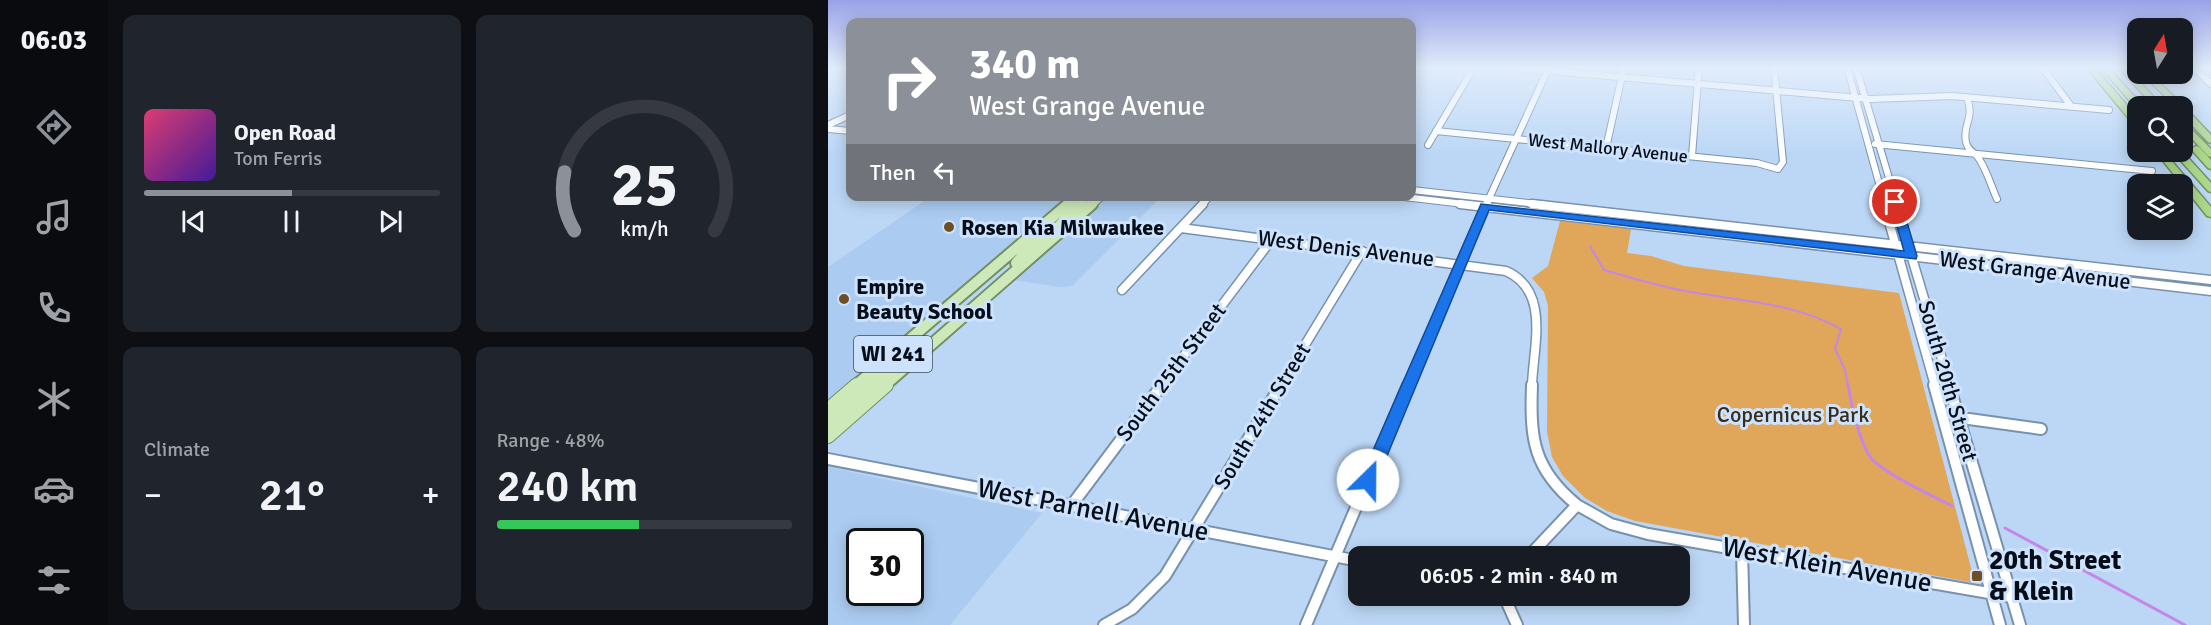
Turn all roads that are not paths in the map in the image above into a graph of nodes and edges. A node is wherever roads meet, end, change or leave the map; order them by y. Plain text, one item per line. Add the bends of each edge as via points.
1 (1457, 96) edge
2 (1536, 96) edge
3 (1618, 96) edge
4 (1696, 96) edge
5 (1778, 96) edge
6 (1847, 96) edge
7 (2064, 96) edge
8 (2115, 96) edge
9 (1856, 97) junction
10 (1865, 98) junction
11 (1967, 98) junction
12 (2071, 106) junction
13 (2109, 110) dead end
14 (2127, 111) edge
15 (846, 117) edge
16 (2193, 121) edge
17 (828, 127) edge
18 (846, 130) edge
19 (1436, 131) junction
20 (2193, 134) edge
21 (1516, 139) junction
22 (2211, 140) edge
23 (1868, 144) junction
24 (1428, 145) dead end
25 (1879, 145) junction
26 (2193, 146) edge
27 (1606, 148) junction
28 (1973, 154) junction
29 (2211, 154) edge
30 (1692, 156) junction
31 (2168, 162) edge
32 (2187, 162) edge
33 (2211, 166) edge
34 (2152, 171) dead end
35 (2211, 189) edge
36 (1416, 190) edge
37 (1446, 194) junction
38 (1416, 199) edge
39 (1997, 199) dead end
40 (1071, 201) edge
41 (1082, 201) edge
42 (1095, 201) edge
43 (1205, 201) edge
44 (1441, 202) junction
45 (1487, 202) junction
46 (1529, 203) junction
47 (1525, 211) junction
48 (2211, 214) edge
49 (1686, 221) junction
50 (1045, 223) junction
51 (1181, 228) junction
52 (1685, 230) junction
53 (1272, 239) junction
54 (1849, 239) junction
55 (1049, 241) junction
56 (1908, 246) junction
57 (1851, 249) junction
58 (1362, 250) junction
59 (1902, 252) junction
60 (1961, 252) junction
61 (1965, 262) junction
62 (1460, 263) junction
63 (1511, 272) joint
64 (2171, 275) junction
65 (2211, 280) edge
66 (1002, 283) junction
67 (2179, 287) junction
68 (1122, 290) dead end
69 (2211, 291) edge
70 (946, 309) junction
71 (828, 410) edge
72 (1969, 418) dead end
73 (828, 423) edge
74 (2041, 429) dead end
75 (828, 436) edge
76 (828, 459) edge
77 (1577, 505) junction
78 (1071, 506) junction
79 (1193, 530) junction
80 (1538, 546) edge
81 (1742, 550) junction
82 (1336, 557) junction
83 (1348, 559) edge
84 (1991, 594) junction
85 (2012, 597) junction
86 (1508, 606) edge
87 (1104, 625) edge
88 (1306, 625) edge
89 (1517, 625) edge
90 (1744, 625) edge
91 (2000, 625) edge
92 (2020, 625) edge

1 - 19 street
2 - 21 street
3 - 27 street
4 - 30 street
5 - 30 street, West Mallory Avenue via 1783,162 1778,169
6 - 9 street
7 - 12 street
8 - 14 highway
9 - 10 street
9 - 23 street, South 20th Street
10 - 11 street
10 - 25 street, South 20th Street
11 - 12 street
11 - 28 street via 1972,112 1965,138
12 - 13 street
15 - 17 street
16 - 22 highway
17 - 18 street
19 - 21 street, West Mallory Avenue
19 - 24 street
20 - 29 highway
21 - 27 street, West Mallory Avenue
21 - 45 street
23 - 25 street
23 - 59 street, South 20th Street
25 - 28 street
25 - 56 street, South 20th Street
26 - 33 highway
27 - 30 street, West Mallory Avenue
28 - 34 street
28 - 39 street
31 - 48 highway
32 - 35 highway
36 - 37 street, West Grange Avenue
37 - 44 street
37 - 45 street, West Grange Avenue
38 - 44 street, West Grange Avenue
40 - 50 main road, WI 241
41 - 55 main road
42 - 55 main road, WI 241
43 - 51 street
44 - 45 street, West Grange Avenue
45 - 46 street, West Grange Avenue
45 - 47 street, West Grange Avenue
45 - 62 street
46 - 47 street
46 - 49 street, West Grange Avenue
47 - 52 street, West Grange Avenue
49 - 52 street
49 - 54 street, West Grange Avenue
50 - 66 main road via 1044,232
50 - 70 main road, WI 241
51 - 53 street, West Denis Avenue
51 - 68 street
52 - 57 street, West Grange Avenue
53 - 58 street, West Denis Avenue
53 - 78 street, South 25th Street
54 - 57 street
54 - 59 street, West Grange Avenue
55 - 66 main road, WI 241
56 - 59 street, South 20th Street
56 - 59 street, West Grange Avenue
56 - 60 street, West Grange Avenue
57 - 59 street, West Grange Avenue
58 - 62 street, West Denis Avenue
58 - 79 street, South 24th Street
59 - 61 street, West Grange Avenue
59 - 84 street, South 20th Street
59 - 85 street, South 20th Street
60 - 61 street
60 - 64 street, West Grange Avenue
61 - 67 street, West Grange Avenue
62 - 63 street, West Denis Avenue
62 - 82 street
63 - 77 street, West Klein Avenue via 1534,294 1536,306 1534,450 1549,478
64 - 65 street, West Grange Avenue
64 - 67 street
66 - 75 main road, WI 241
67 - 69 street, West Grange Avenue
70 - 71 main road, WI 241
70 - 73 main road via 891,369
72 - 74 street
76 - 78 street, West Parnell Avenue
77 - 80 street
77 - 81 street, West Klein Avenue via 1627,529
78 - 79 street, West Parnell Avenue
79 - 82 street, West Parnell Avenue
79 - 87 street, South 24th Street via 1152,592
81 - 84 street, West Klein Avenue
81 - 90 street
82 - 83 street, West Parnell Avenue
82 - 88 street
84 - 85 street, West Klein Avenue
84 - 91 street, South 20th Street
85 - 92 street, South 20th Street
86 - 89 street

